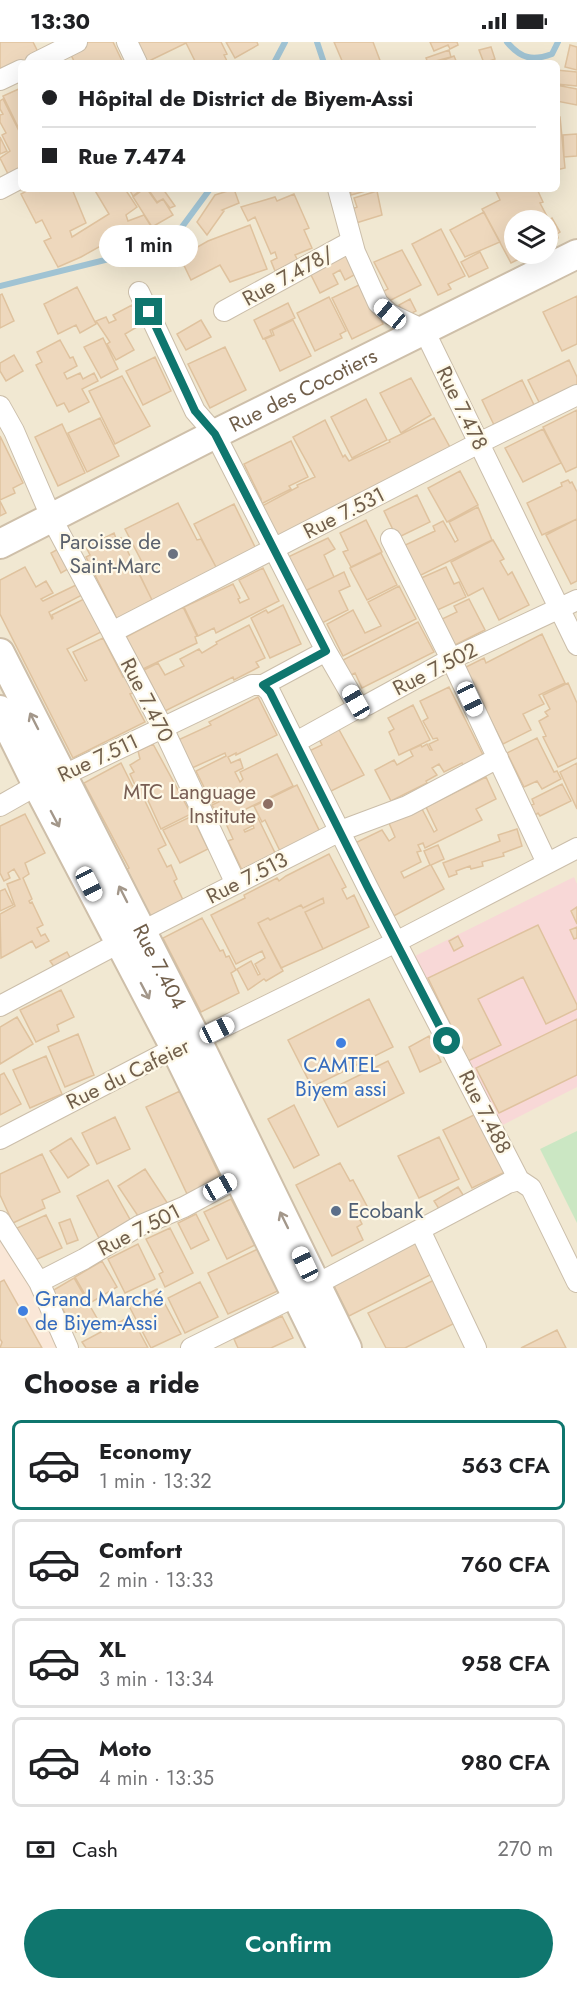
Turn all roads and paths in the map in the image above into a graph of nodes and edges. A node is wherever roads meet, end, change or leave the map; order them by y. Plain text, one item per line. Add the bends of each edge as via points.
1 (77, 42) edge
2 (127, 42) edge
3 (41, 60) edge
4 (136, 60) edge
5 (18, 71) edge
6 (0, 80) edge
7 (18, 180) edge
8 (0, 189) edge
9 (339, 192) edge
10 (352, 241) junction
11 (577, 254) edge
12 (139, 292) dead end
13 (224, 311) dead end
14 (424, 330) junction
15 (577, 395) edge
16 (0, 406) edge
17 (215, 434) junction
18 (479, 443) junction
19 (52, 519) junction
20 (391, 539) dead end
21 (0, 544) edge
22 (274, 549) junction
23 (568, 605) edge
24 (112, 632) junction
25 (577, 645) edge
26 (326, 651) junction
27 (0, 653) edge
28 (451, 659) junction
29 (263, 685) junction
30 (361, 706) junction
31 (0, 710) edge
32 (163, 728) junction
33 (296, 742) junction
34 (498, 758) junction
35 (50, 780) junction
36 (0, 806) edge
37 (340, 831) junction
38 (577, 848) edge
39 (547, 863) junction
40 (236, 884) junction
41 (131, 937) junction
42 (396, 942) junction
43 (2, 999) edge
44 (186, 1044) junction
45 (0, 1139) edge
46 (238, 1178) junction
47 (519, 1180) junction
48 (0, 1221) edge
49 (420, 1230) junction
50 (39, 1282) junction
51 (577, 1282) edge
52 (305, 1291) junction
53 (68, 1348) edge
54 (191, 1348) edge
55 (322, 1348) edge
56 (347, 1348) edge
57 (476, 1348) edge

1 - 3 street
2 - 4 street
5 - 6 street
7 - 8 street
9 - 10 street
10 - 13 street, Rue 7.478/
10 - 14 street via 378,303 390,314
11 - 14 main road, Rue des Cocotiers
12 - 17 street via 195,411
14 - 17 main road, Rue des Cocotiers
14 - 18 street, Rue 7.478
15 - 18 street, Rue 7.531
16 - 19 street, Rue 7.470
17 - 19 main road, Rue des Cocotiers
17 - 22 street
18 - 22 street, Rue 7.531
18 - 23 street, Rue 7.478
19 - 21 main road, Rue des Cocotiers
19 - 24 street, Rue 7.470
20 - 28 street
22 - 24 street, Rue 7.531
22 - 26 street
23 - 25 street, Rue 7.478
23 - 28 street, Rue 7.502
24 - 32 street, Rue 7.470
26 - 29 street, Rue 7.511
26 - 30 street
35 -> 27 main road, Rue 7.404
28 - 30 street, Rue 7.502
28 - 34 street
29 - 32 street, Rue 7.511 via 252,685
29 - 33 street, Rue 7.488
30 - 33 street, Rue 7.502
31 - 35 main road, Rue 7.404
32 - 35 street, Rue 7.511
32 - 40 street, Rue 7.470
33 - 37 street, Rue 7.488
34 - 37 street, Rue 7.513 via 407,806
34 - 39 street
35 - 36 street, Rue 7.511
35 - 41 main road, Rue 7.404
37 - 40 street, Rue 7.513
37 - 42 street, Rue 7.488
38 - 39 street, Rue du Cafeier
39 - 42 street, Rue du Cafeier
40 - 41 street, Rue 7.513
41 - 43 street, Rue 7.513
41 - 44 main road, Rue 7.404
42 - 44 street, Rue du Cafeier
42 - 47 street, Rue 7.488
44 - 45 street, Rue du Cafeier
44 - 46 main road, Rue 7.404
52 -> 44 main road, Rue 7.404
46 - 50 street, Rue 7.501 via 139,1226
46 - 52 main road, Rue 7.404
47 - 49 street
47 - 51 street, Rue 7.488 via 531,1188
48 - 50 street
49 - 52 street
49 - 57 street
50 - 53 street
52 - 54 street
52 - 55 main road, Rue 7.404
52 - 56 main road, Rue 7.404

